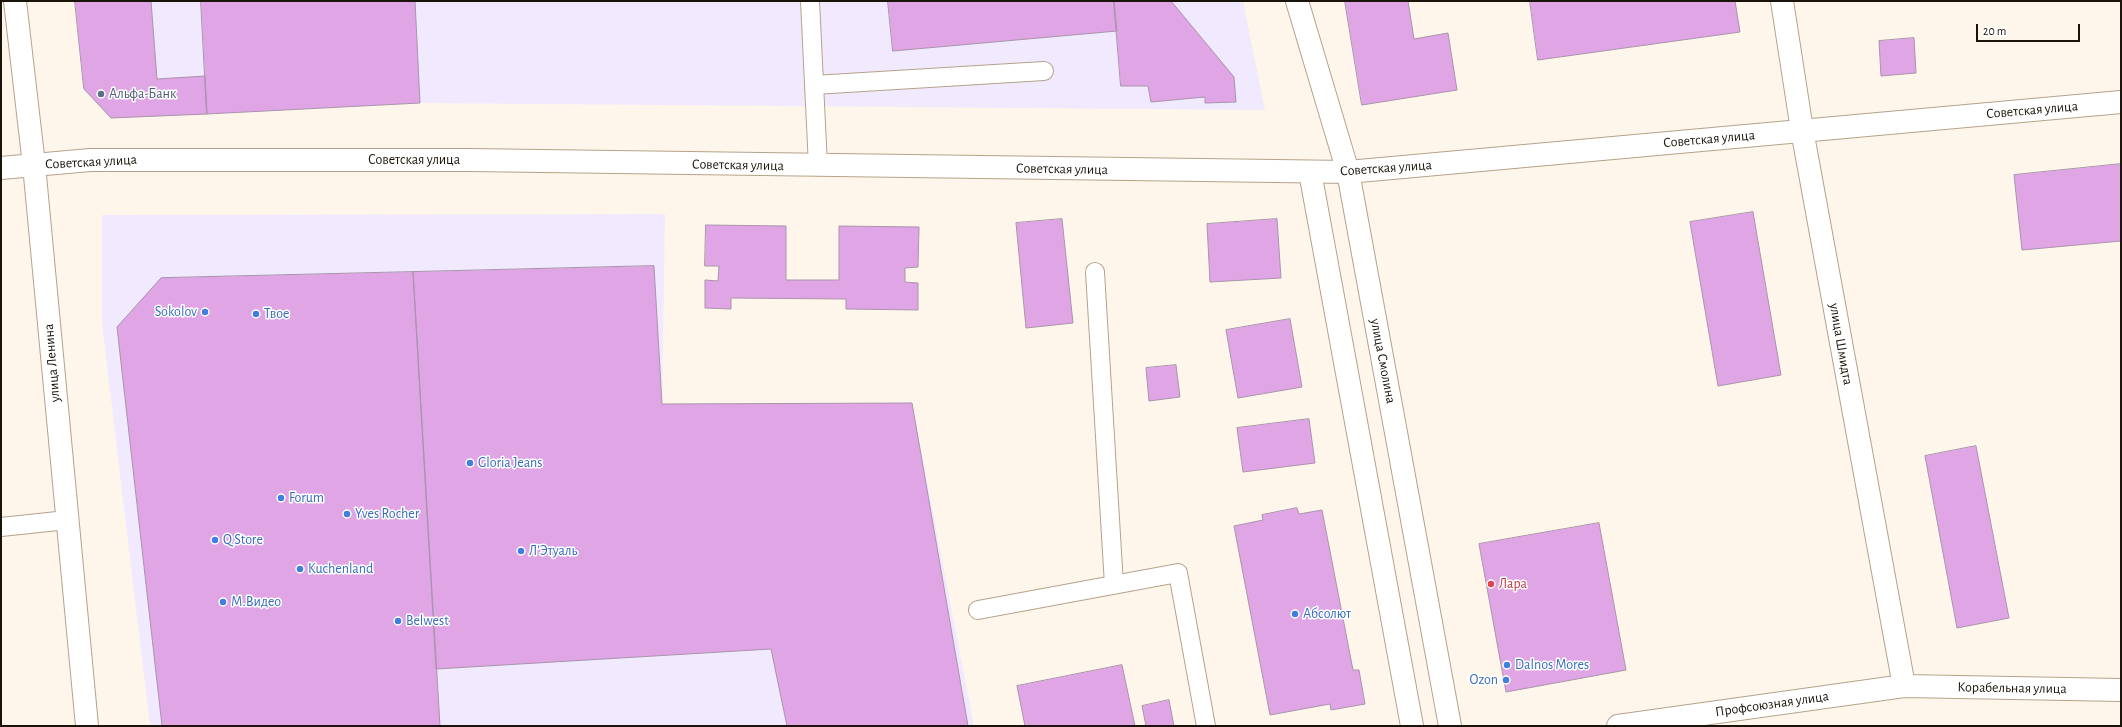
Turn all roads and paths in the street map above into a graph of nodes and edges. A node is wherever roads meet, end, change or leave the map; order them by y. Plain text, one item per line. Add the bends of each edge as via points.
1 (16, 1) edge
2 (810, 1) edge
3 (1297, 1) edge
4 (1782, 1) edge
5 (1044, 71) dead end
6 (814, 85) junction
7 (2121, 102) edge
8 (1802, 130) junction
9 (34, 165) junction
10 (818, 166) junction
11 (1, 168) edge
12 (1310, 172) junction
13 (1348, 172) junction
14 (1095, 272) dead end
15 (67, 520) junction
16 (1, 527) edge
17 (1114, 585) junction
18 (978, 610) dead end
19 (1904, 686) junction
20 (2121, 690) edge
21 (87, 726) edge
22 (1206, 726) edge
23 (1412, 726) edge
24 (1450, 726) edge
25 (1618, 726) edge

1 - 9 street, улица Ленина
2 - 6 lane
3 - 13 street, улица Смолина
4 - 8 street, улица Шмидта
5 - 6 lane
6 - 10 lane
7 - 8 street, Советская улица
8 - 13 street, Советская улица
8 - 19 street, улица Шмидта
9 - 10 street, Советская улица via 90,160 469,160
9 - 11 street, Советская улица
9 - 15 street, улица Ленина
10 - 12 street, Советская улица
12 - 13 street, Советская улица
12 - 23 street
13 - 24 street, улица Смолина
14 - 17 lane
15 - 16 lane
15 - 21 street, улица Ленина
17 - 18 lane
17 - 22 lane via 1178,573
19 - 20 street, Корабельная улица
19 - 25 street, Профсоюзная улица

